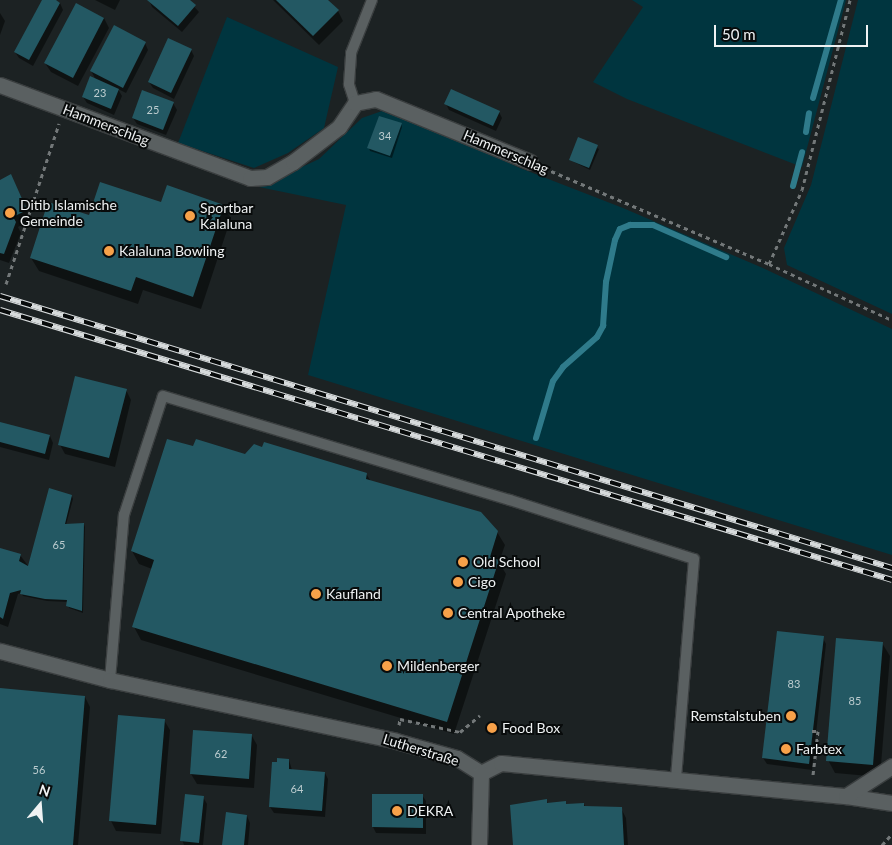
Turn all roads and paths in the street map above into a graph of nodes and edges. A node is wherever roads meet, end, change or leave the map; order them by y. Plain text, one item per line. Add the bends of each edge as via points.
1 (372, 0) edge
2 (850, 0) edge
3 (0, 85) edge
4 (355, 103) junction
5 (64, 110) junction
6 (530, 162) joint
7 (769, 264) junction
8 (6, 284) dead end
9 (892, 320) edge
10 (0, 651) edge
11 (110, 680) junction
12 (480, 715) dead end
13 (812, 731) dead end
14 (396, 741) junction
15 (892, 766) edge
16 (481, 773) junction
17 (676, 779) junction
18 (812, 793) junction
19 (846, 796) junction
20 (892, 803) edge
21 (892, 834) edge
22 (479, 845) edge
23 (882, 845) edge

1 - 4 lane via 351,53 349,84
2 - 7 path via 802,190
3 - 5 street, Hammerschlag
4 - 5 street, Hammerschlag via 339,127 267,178 250,178
4 - 6 street, Hammerschlag via 376,99
5 - 8 path
6 - 7 path, Hammerschlag
7 - 9 path, Hammerschlag
10 - 11 street, Lutherstraße
11 - 14 street, Lutherstraße
11 - 17 lane via 124,515 163,396 694,559
12 - 14 path via 460,732 400,719
13 - 18 path via 818,731
14 - 16 street, Lutherstraße via 457,758
15 - 19 street
16 - 17 street via 501,763
16 - 22 street
17 - 18 street
18 - 19 street
19 - 20 street
21 - 23 path

